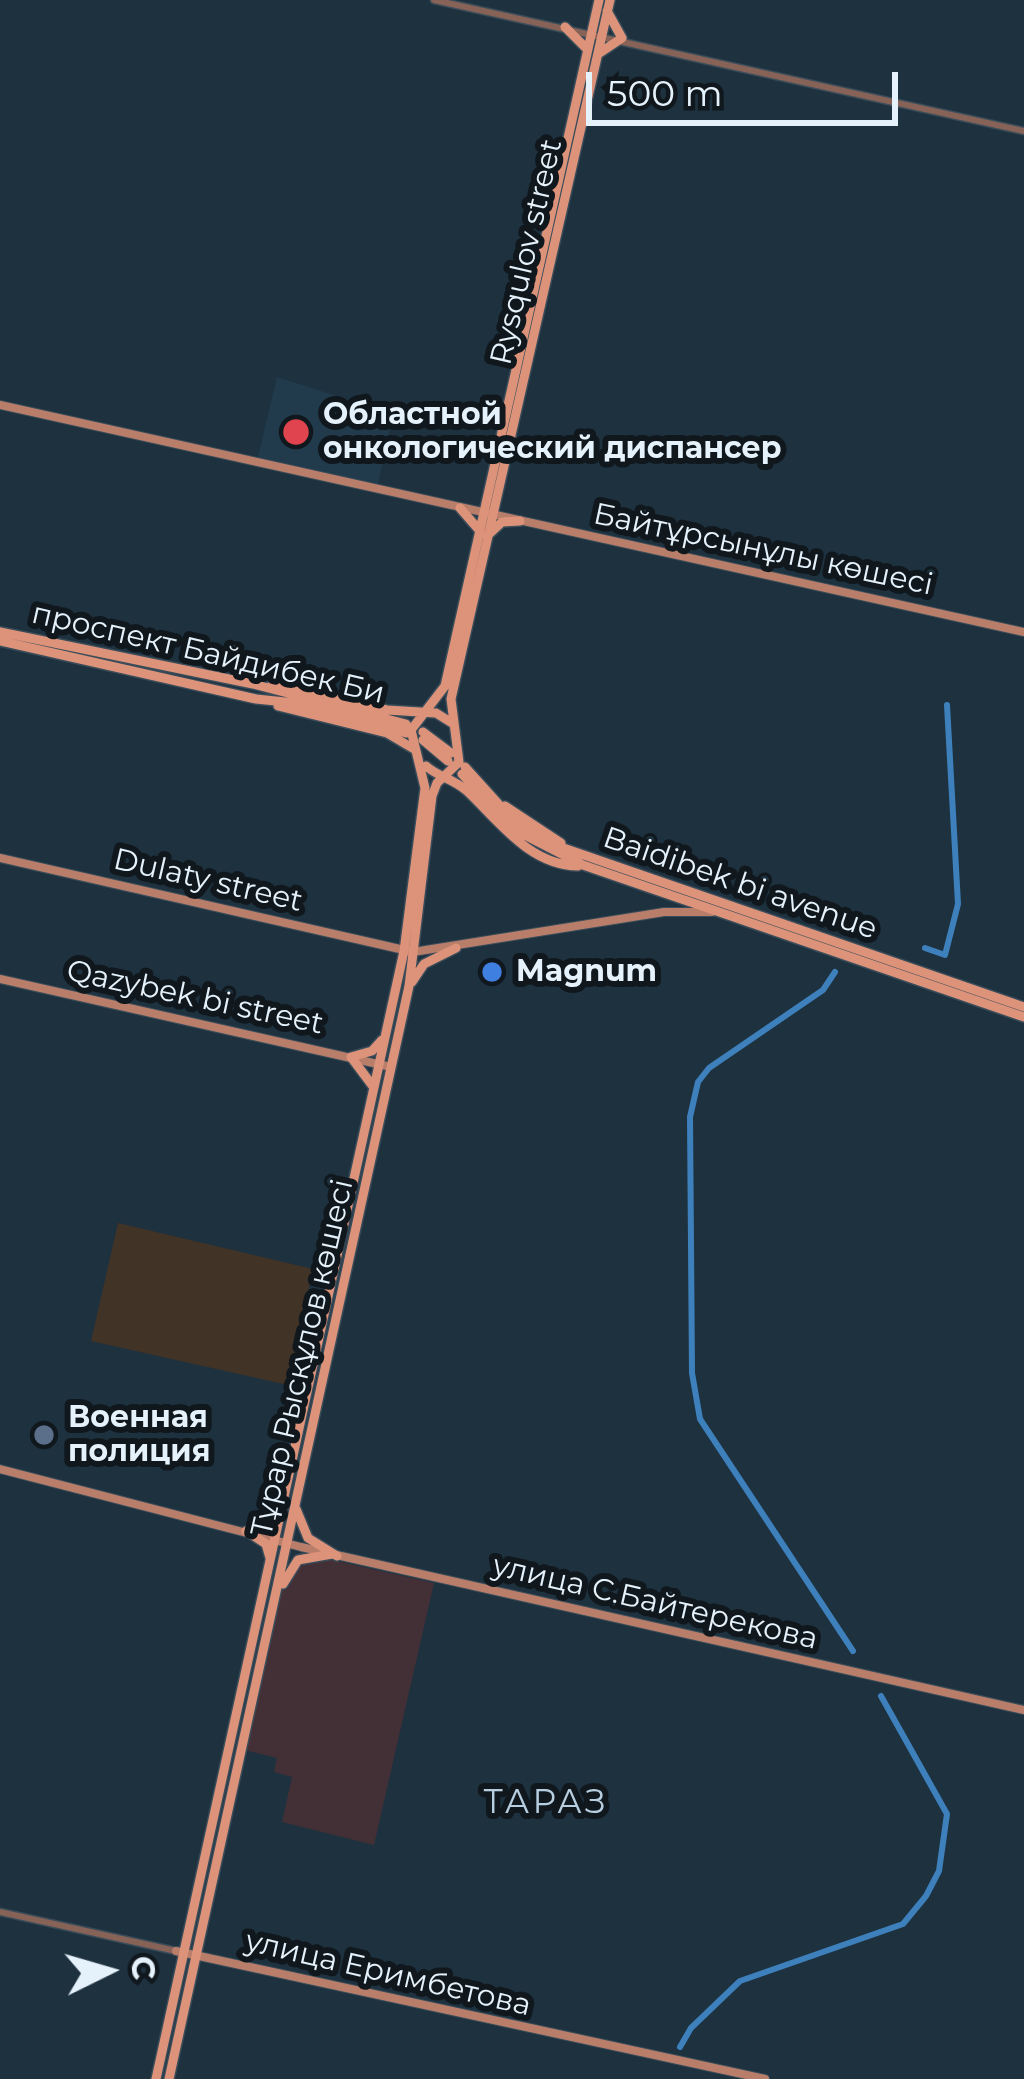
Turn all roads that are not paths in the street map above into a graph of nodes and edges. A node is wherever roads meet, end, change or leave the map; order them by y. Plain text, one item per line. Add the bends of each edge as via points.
1 (434, 0) edge
2 (603, 4) edge
3 (569, 27) junction
4 (596, 32) junction
5 (622, 38) junction
6 (592, 54) junction
7 (1024, 131) edge
8 (0, 405) edge
9 (460, 508) junction
10 (489, 514) junction
11 (520, 521) junction
12 (484, 534) junction
13 (0, 632) edge
14 (1024, 632) edge
15 (0, 641) edge
16 (253, 684) junction
17 (256, 699) junction
18 (424, 713) junction
19 (453, 724) junction
20 (420, 740) junction
21 (453, 753) junction
22 (422, 762) junction
23 (464, 771) dead end
24 (447, 776) junction
25 (0, 858) edge
26 (582, 860) junction
27 (671, 896) junction
28 (664, 912) junction
29 (714, 912) junction
30 (456, 948) junction
31 (409, 952) junction
32 (0, 979) edge
33 (409, 986) junction
34 (1024, 1006) edge
35 (1024, 1017) edge
36 (387, 1030) junction
37 (351, 1057) junction
38 (385, 1065) junction
39 (371, 1102) junction
40 (329, 1321) junction
41 (0, 1469) edge
42 (290, 1503) junction
43 (247, 1531) junction
44 (281, 1542) junction
45 (335, 1555) junction
46 (272, 1562) junction
47 (275, 1593) junction
48 (1024, 1710) edge
49 (198, 1882) junction
50 (211, 1885) junction
51 (0, 1912) edge
52 (180, 1952) junction
53 (196, 1955) junction
54 (156, 2079) edge
55 (169, 2079) edge
56 (765, 2079) edge

1 - 3 street
2 - 3 main road via 584,25
2 - 4 main road, Rysqulov street
2 - 5 main road
3 - 4 street
3 - 6 main road
4 - 5 street
4 - 6 main road, Rysqulov street
5 - 6 main road
5 - 7 street
6 - 10 main road, Rysqulov street
8 - 9 main road, Байтұрсынұлы көшесі
9 - 10 main road, Байтұрсынұлы көшесі
9 - 12 main road
10 - 11 main road, Байтұрсынұлы көшесі
10 - 12 main road, Rysqulov street
11 - 12 main road
11 - 14 main road, Байтұрсынұлы көшесі
12 - 18 main road via 445,686
12 - 19 main road
13 - 16 main road, проспект Байдибек Би
15 - 17 main road
16 - 17 main road, проспект Байдибек Би via 406,728
16 - 18 main road
17 - 20 main road
18 - 19 main road
18 - 20 main road via 412,730
19 - 21 main road
20 - 21 main road
20 - 22 main road
21 - 24 main road, Тұрар Рыскұлов көшесі via 459,762
21 - 26 main road via 505,805
22 - 24 main road
22 - 31 main road
23 - 26 main road, Baidibek bi avenue via 511,828
24 - 26 main road via 518,841 566,866
24 - 31 main road, Тұрар Рыскұлов көшесі via 432,796
25 - 31 main road, Dulaty street
26 - 27 main road, Baidibek bi avenue
26 - 34 main road, Baidibek bi avenue
27 - 28 main road
27 - 29 main road, Baidibek bi avenue
28 - 29 main road, Dulaty street
28 - 30 main road, Dulaty street
29 - 35 main road
30 - 31 main road, Dulaty street
30 - 33 main road via 424,964
31 - 33 main road, Тұрар Рыскұлов көшесі
31 - 36 main road, Тұрар Рыскұлов көшесі
32 - 37 main road, Qazybek bi street
33 - 38 main road, Тұрар Рыскұлов көшесі
36 - 37 main road via 374,1050
36 - 38 main road, Тұрар Рыскұлов көшесі
37 - 38 main road, Qazybek bi street
37 - 39 main road via 370,1078
38 - 39 main road
38 - 40 main road, Тұрар Рыскұлов көшесі
39 - 40 main road
40 - 42 main road, Тұрар Рыскұлов көшесі
41 - 43 main road, улица С.Байтерекова
42 - 43 main road
42 - 44 main road, Тұрар Рыскұлов көшесі
42 - 45 main road via 308,1538
43 - 44 main road, улица С.Байтерекова
43 - 46 main road via 266,1544
44 - 45 main road, улица С.Байтерекова
44 - 46 main road
44 - 47 main road, Тұрар Рыскұлов көшесі
45 - 47 main road via 296,1562
45 - 48 main road, улица С.Байтерекова
46 - 49 main road
47 - 50 main road, Тұрар Рыскұлов көшесі
49 - 50 main road
49 - 52 main road
50 - 53 main road, Тұрар Рыскұлов көшесі
51 - 52 street, улица Еримбетова
52 - 53 main road, улица Еримбетова
52 - 54 main road
53 - 55 main road, Тұрар Рыскұлов көшесі
53 - 56 main road, улица Еримбетова

